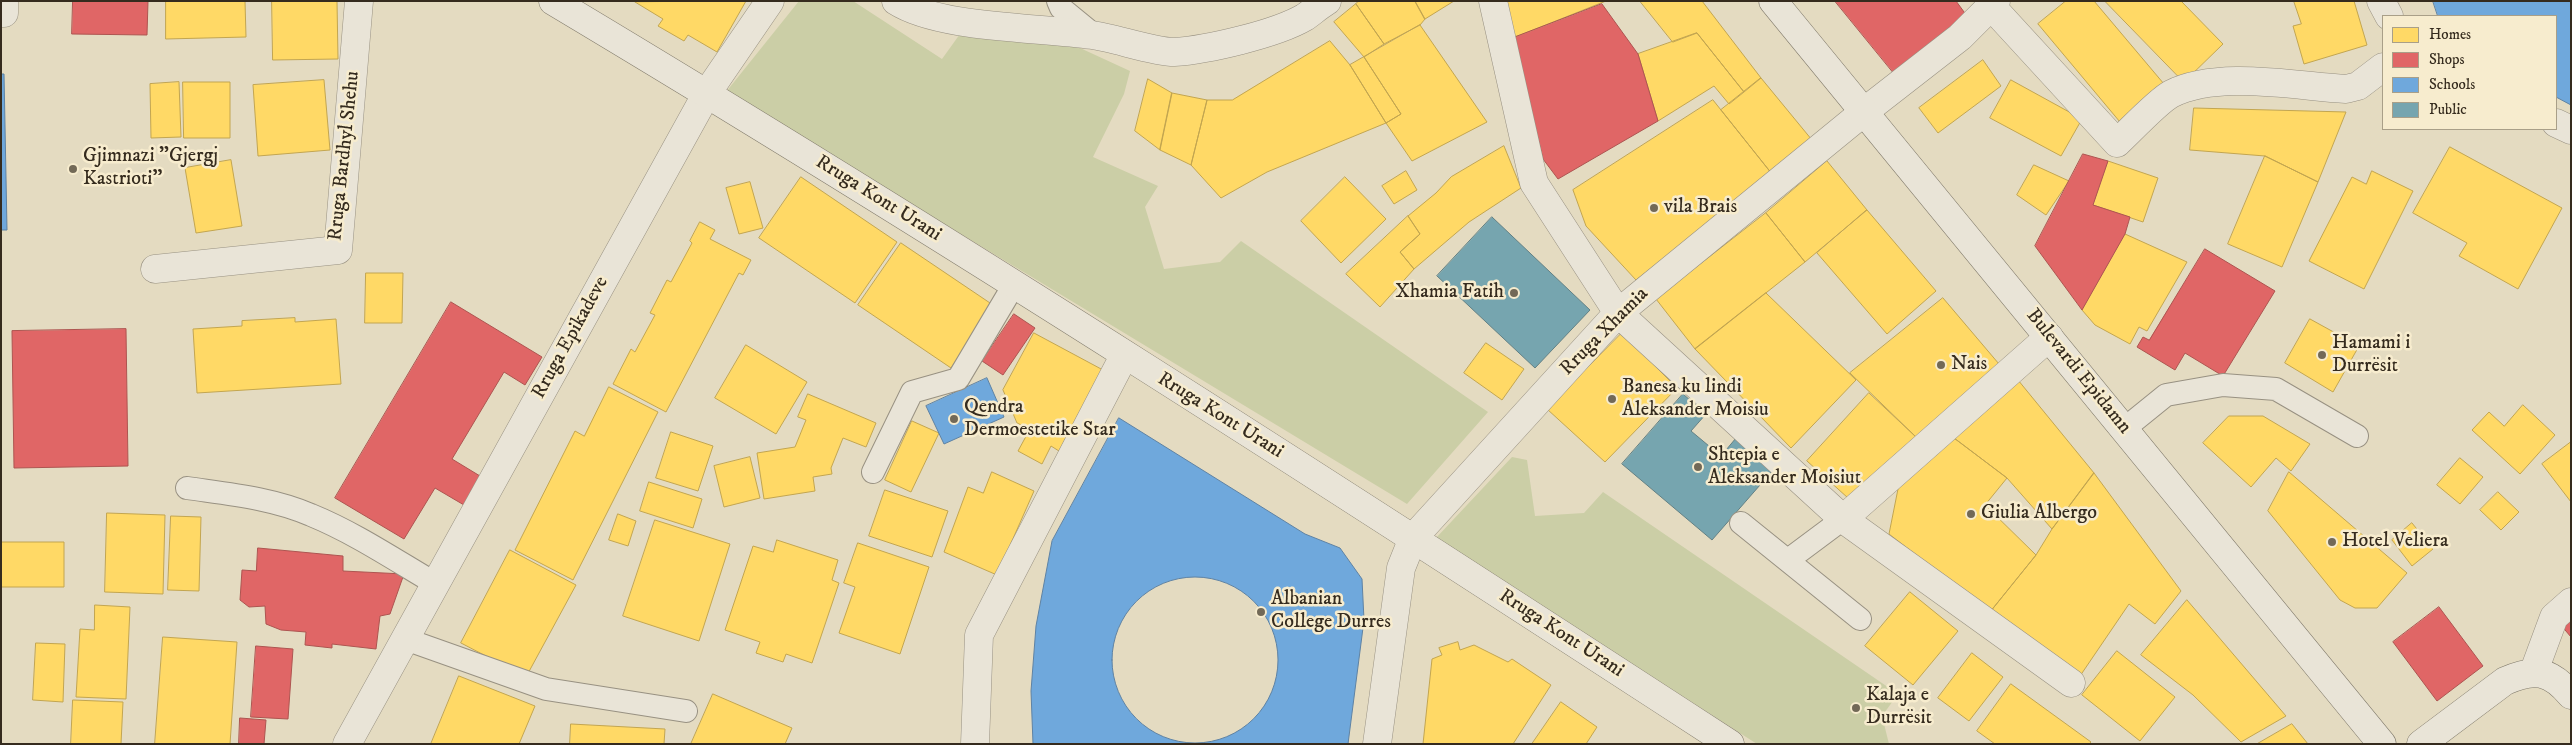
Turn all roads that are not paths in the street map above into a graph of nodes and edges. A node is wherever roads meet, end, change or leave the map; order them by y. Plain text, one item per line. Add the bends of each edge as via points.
1 (4, 1) edge
2 (359, 1) edge
3 (553, 1) edge
4 (770, 1) edge
5 (896, 1) edge
6 (1058, 1) edge
7 (1327, 1) edge
8 (1493, 1) edge
9 (1774, 1) edge
10 (2381, 1) edge
11 (1994, 4) edge
12 (1, 13) edge
13 (2388, 15) edge
14 (1094, 35) junction
15 (2382, 68) edge
16 (706, 93) junction
17 (1865, 111) junction
18 (2557, 123) edge
19 (2571, 130) edge
20 (155, 269) dead end
21 (1015, 283) junction
22 (1618, 313) junction
23 (2049, 337) junction
24 (1124, 356) junction
25 (2124, 429) junction
26 (2357, 436) dead end
27 (874, 472) dead end
28 (187, 488) dead end
29 (1844, 520) junction
30 (1741, 523) dead end
31 (1413, 538) junction
32 (1788, 560) junction
33 (436, 584) junction
34 (2571, 602) edge
35 (1860, 619) dead end
36 (405, 639) junction
37 (2534, 672) junction
38 (2071, 683) dead end
39 (2571, 695) edge
40 (686, 711) dead end
41 (347, 744) edge
42 (976, 744) edge
43 (1377, 744) edge
44 (1730, 744) edge
45 (2382, 744) edge
46 (2422, 744) edge

1 - 12 street via 4,13
2 - 20 street, Rruga Bardhyl Shehu via 338,250
3 - 16 street, Rruga Kont Urani
4 - 16 street, Rruga Epikadeve
5 - 14 street via 949,19
6 - 14 lane via 1061,8
7 - 14 street via 1304,17 1259,34 1172,52
8 - 22 street via 1534,183
9 - 17 street, Bulevardi Epidamn
10 - 13 street
11 - 15 street via 2117,143 2171,94 2204,84 2239,82 2346,89 2358,86
11 - 17 street, Rruga Xhamia via 1960,38
16 - 21 street, Rruga Kont Urani
16 - 33 street, Rruga Epikadeve
17 - 22 street, Rruga Xhamia
17 - 23 street, Bulevardi Epidamn
18 - 19 street
21 - 24 street, Rruga Kont Urani
21 - 27 lane via 958,379 912,392
22 - 29 street
22 - 31 street, Rruga Xhamia
23 - 25 street, Bulevardi Epidamn
23 - 29 street
24 - 31 street, Rruga Kont Urani
24 - 42 street via 979,635
25 - 26 lane via 2166,395 2223,385 2276,389
25 - 45 street, Bulevardi Epidamn
28 - 33 lane via 253,498 310,514
29 - 32 lane
29 - 38 street
30 - 32 lane
31 - 43 street via 1401,568
31 - 44 street, Rruga Kont Urani
32 - 35 lane
33 - 36 street, Rruga Epikadeve
34 - 37 street via 2554,617
36 - 40 lane via 546,689
36 - 41 street, Rruga Epikadeve
37 - 39 street via 2548,676
37 - 46 street via 2505,681

